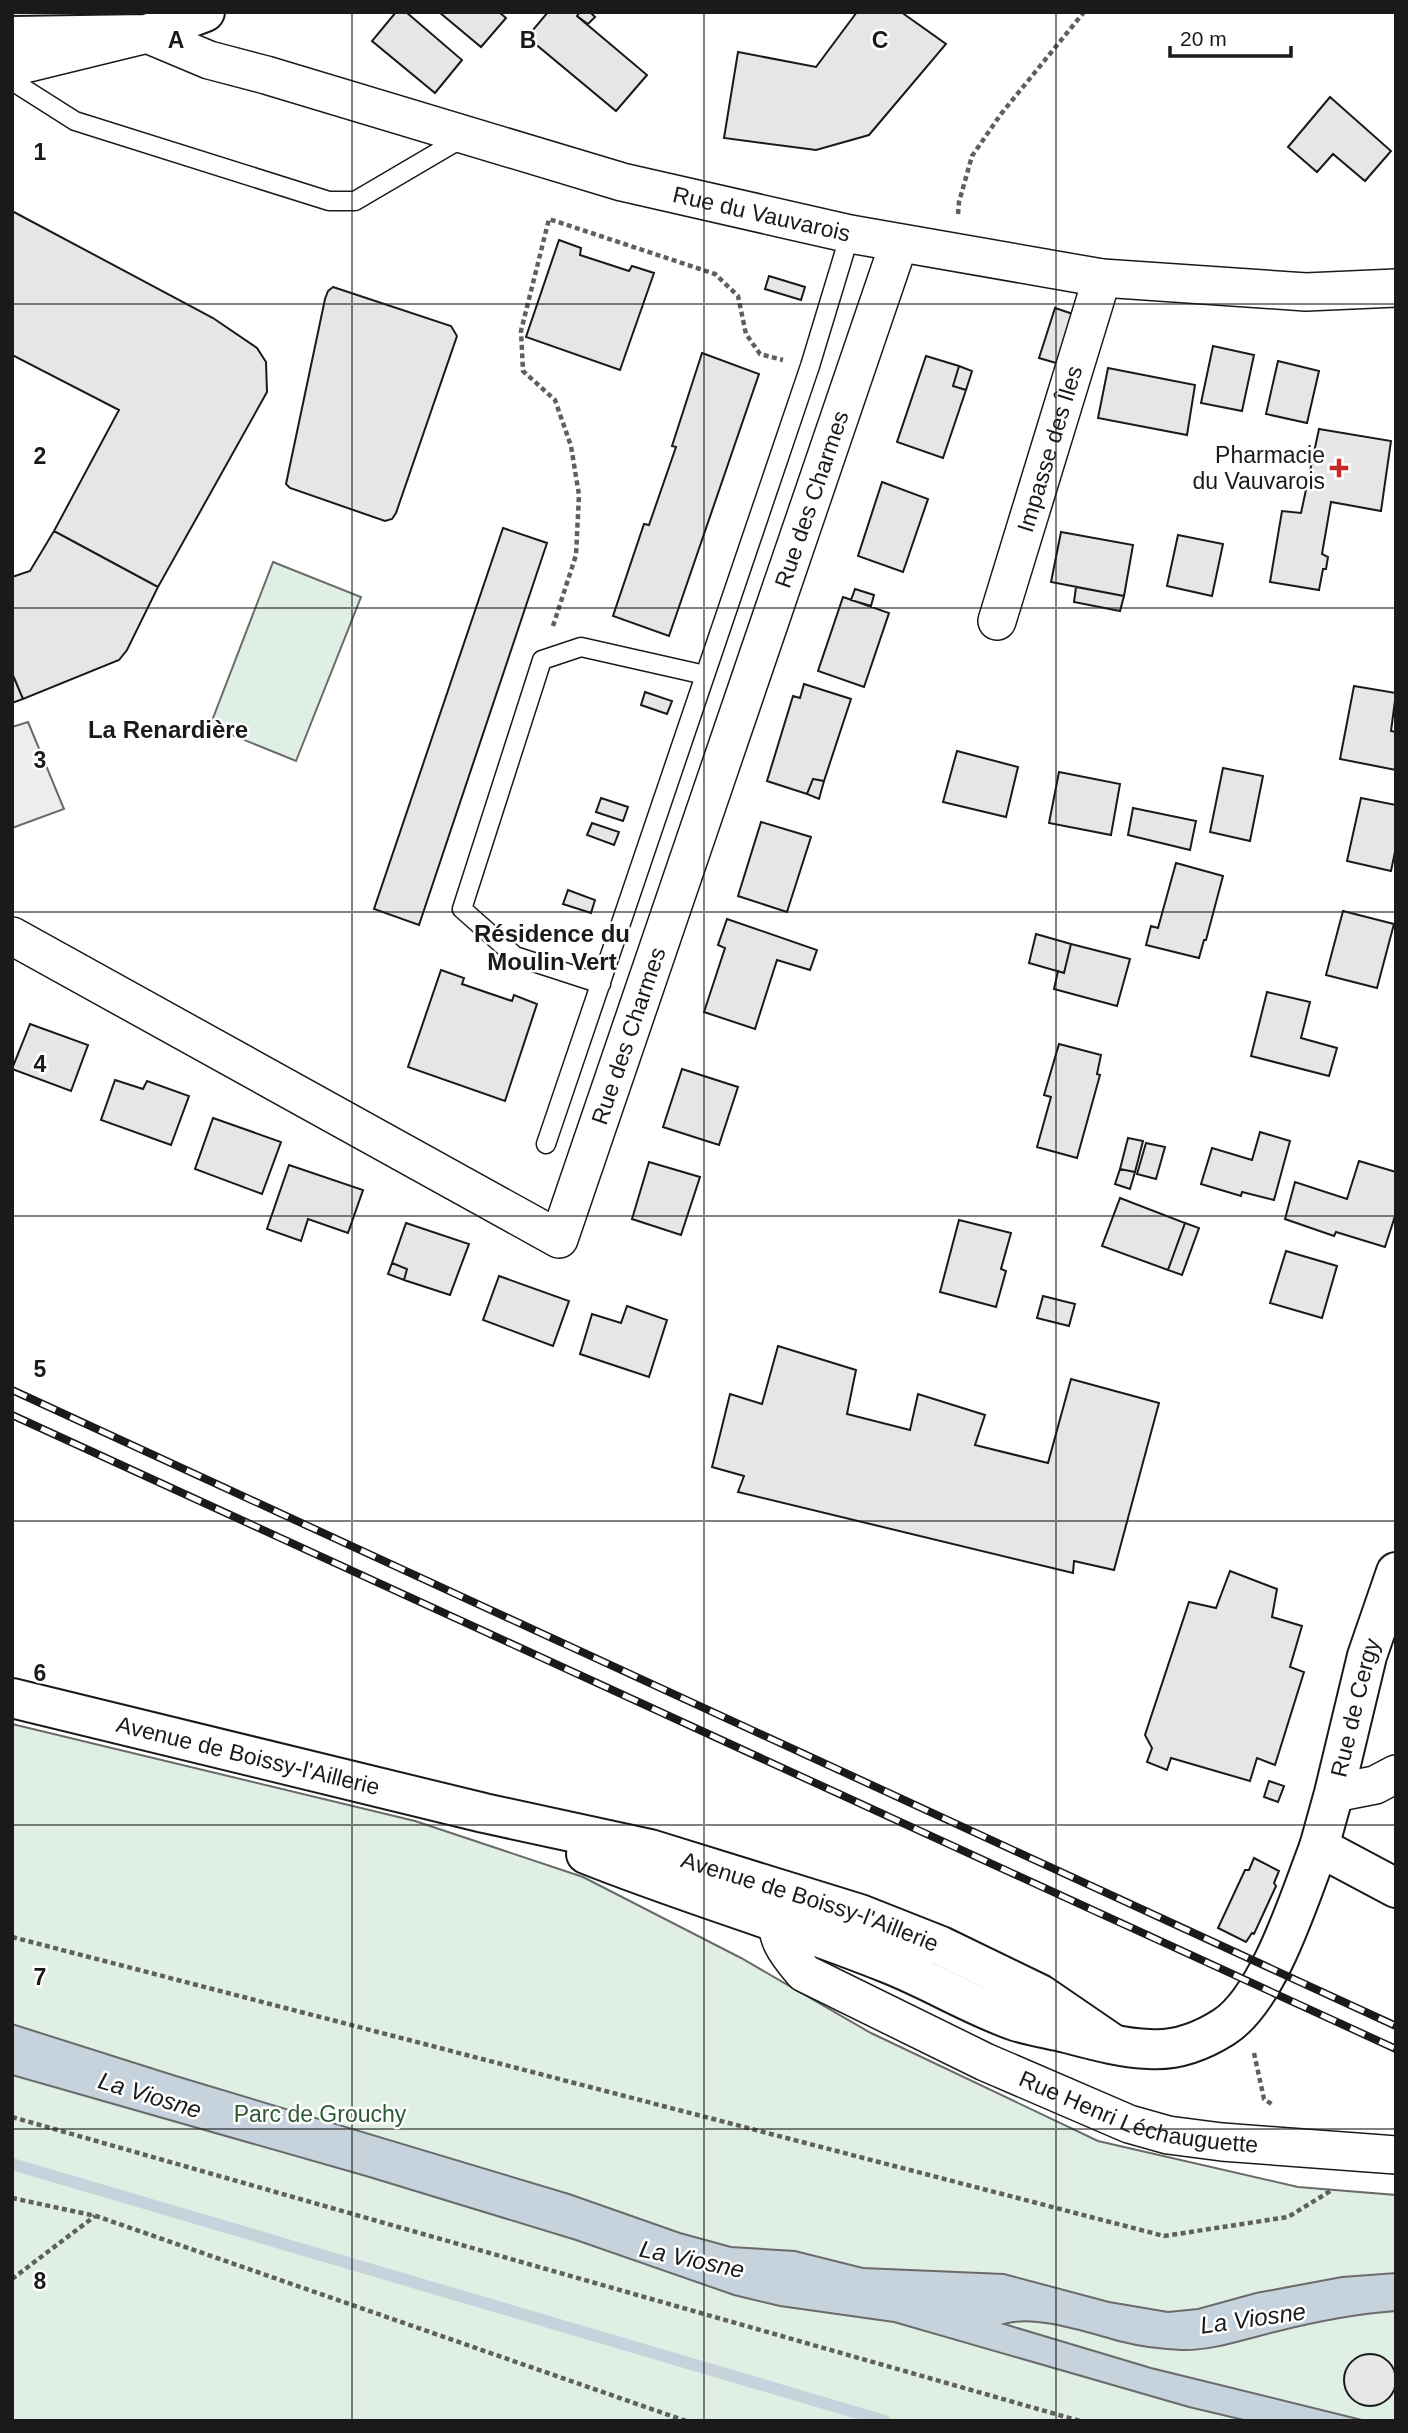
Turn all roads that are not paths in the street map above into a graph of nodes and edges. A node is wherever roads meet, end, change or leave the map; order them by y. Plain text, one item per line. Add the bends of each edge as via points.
1 (205, 12) edge
2 (147, 34) junction
3 (12, 36) edge
4 (12, 67) edge
5 (12, 81) edge
6 (467, 135) junction
7 (850, 234) junction
8 (899, 243) junction
9 (1102, 278) junction
10 (1396, 288) edge
11 (997, 621) dead end
12 (705, 675) junction
13 (12, 936) edge
14 (601, 984) junction
15 (546, 1144) dead end
16 (1396, 1572) edge
17 (12, 1698) edge
18 (1396, 1774) edge
19 (1334, 1793) junction
20 (484, 1813) junction
21 (1319, 1847) junction
22 (1396, 1888) edge
23 (804, 1897) junction
24 (860, 1913) junction
25 (779, 1924) junction
26 (890, 1964) junction
27 (896, 2017) junction
28 (1113, 2044) junction
29 (1396, 2155) edge

1 - 2 main road
2 - 3 main road
2 - 4 street
2 - 6 street, Rue du Vauvarois via 209,60
5 - 6 lane via 75,121 329,201 355,201
6 - 7 street, Rue du Vauvarois via 622,182
7 - 8 street, Rue du Vauvarois
7 - 12 lane
8 - 9 street, Rue du Vauvarois
8 - 13 street, Rue des Charmes via 559,1239
9 - 10 street, Rue du Vauvarois via 1306,292
9 - 11 street, Impasse des Îles
12 - 14 lane
12 - 14 lane via 581,647 542,660 462,909 516,956
14 - 15 lane
16 - 19 main road, Rue de Cergy via 1367,1656
17 - 20 main road, Avenue de Boissy-l'Aillerie
18 - 19 street via 1375,1785
19 - 21 main road, Rue de Cergy
20 - 23 main road, Avenue de Boissy-l'Aillerie via 650,1849
20 - 25 main road, Avenue de Boissy-l'Aillerie via 644,1877
21 - 22 main road
21 - 28 main road, Avenue de Boissy-l'Aillerie via 1288,1928 1259,1986 1226,2026 1177,2047 1150,2050
23 - 24 main road, Avenue de Boissy-l'Aillerie
23 - 25 street via 782,1914
24 - 26 street
24 - 28 main road, Avenue de Boissy-l'Aillerie via 1040,1994
25 - 26 main road, Avenue de Boissy-l'Aillerie
25 - 27 street, Rue Henri Léchauguette via 783,1948 804,1973
26 - 27 street
26 - 28 main road, Avenue de Boissy-l'Aillerie via 1015,2021
27 - 29 street, Rue Henri Léchauguette via 985,2062 1129,2124 1222,2143

